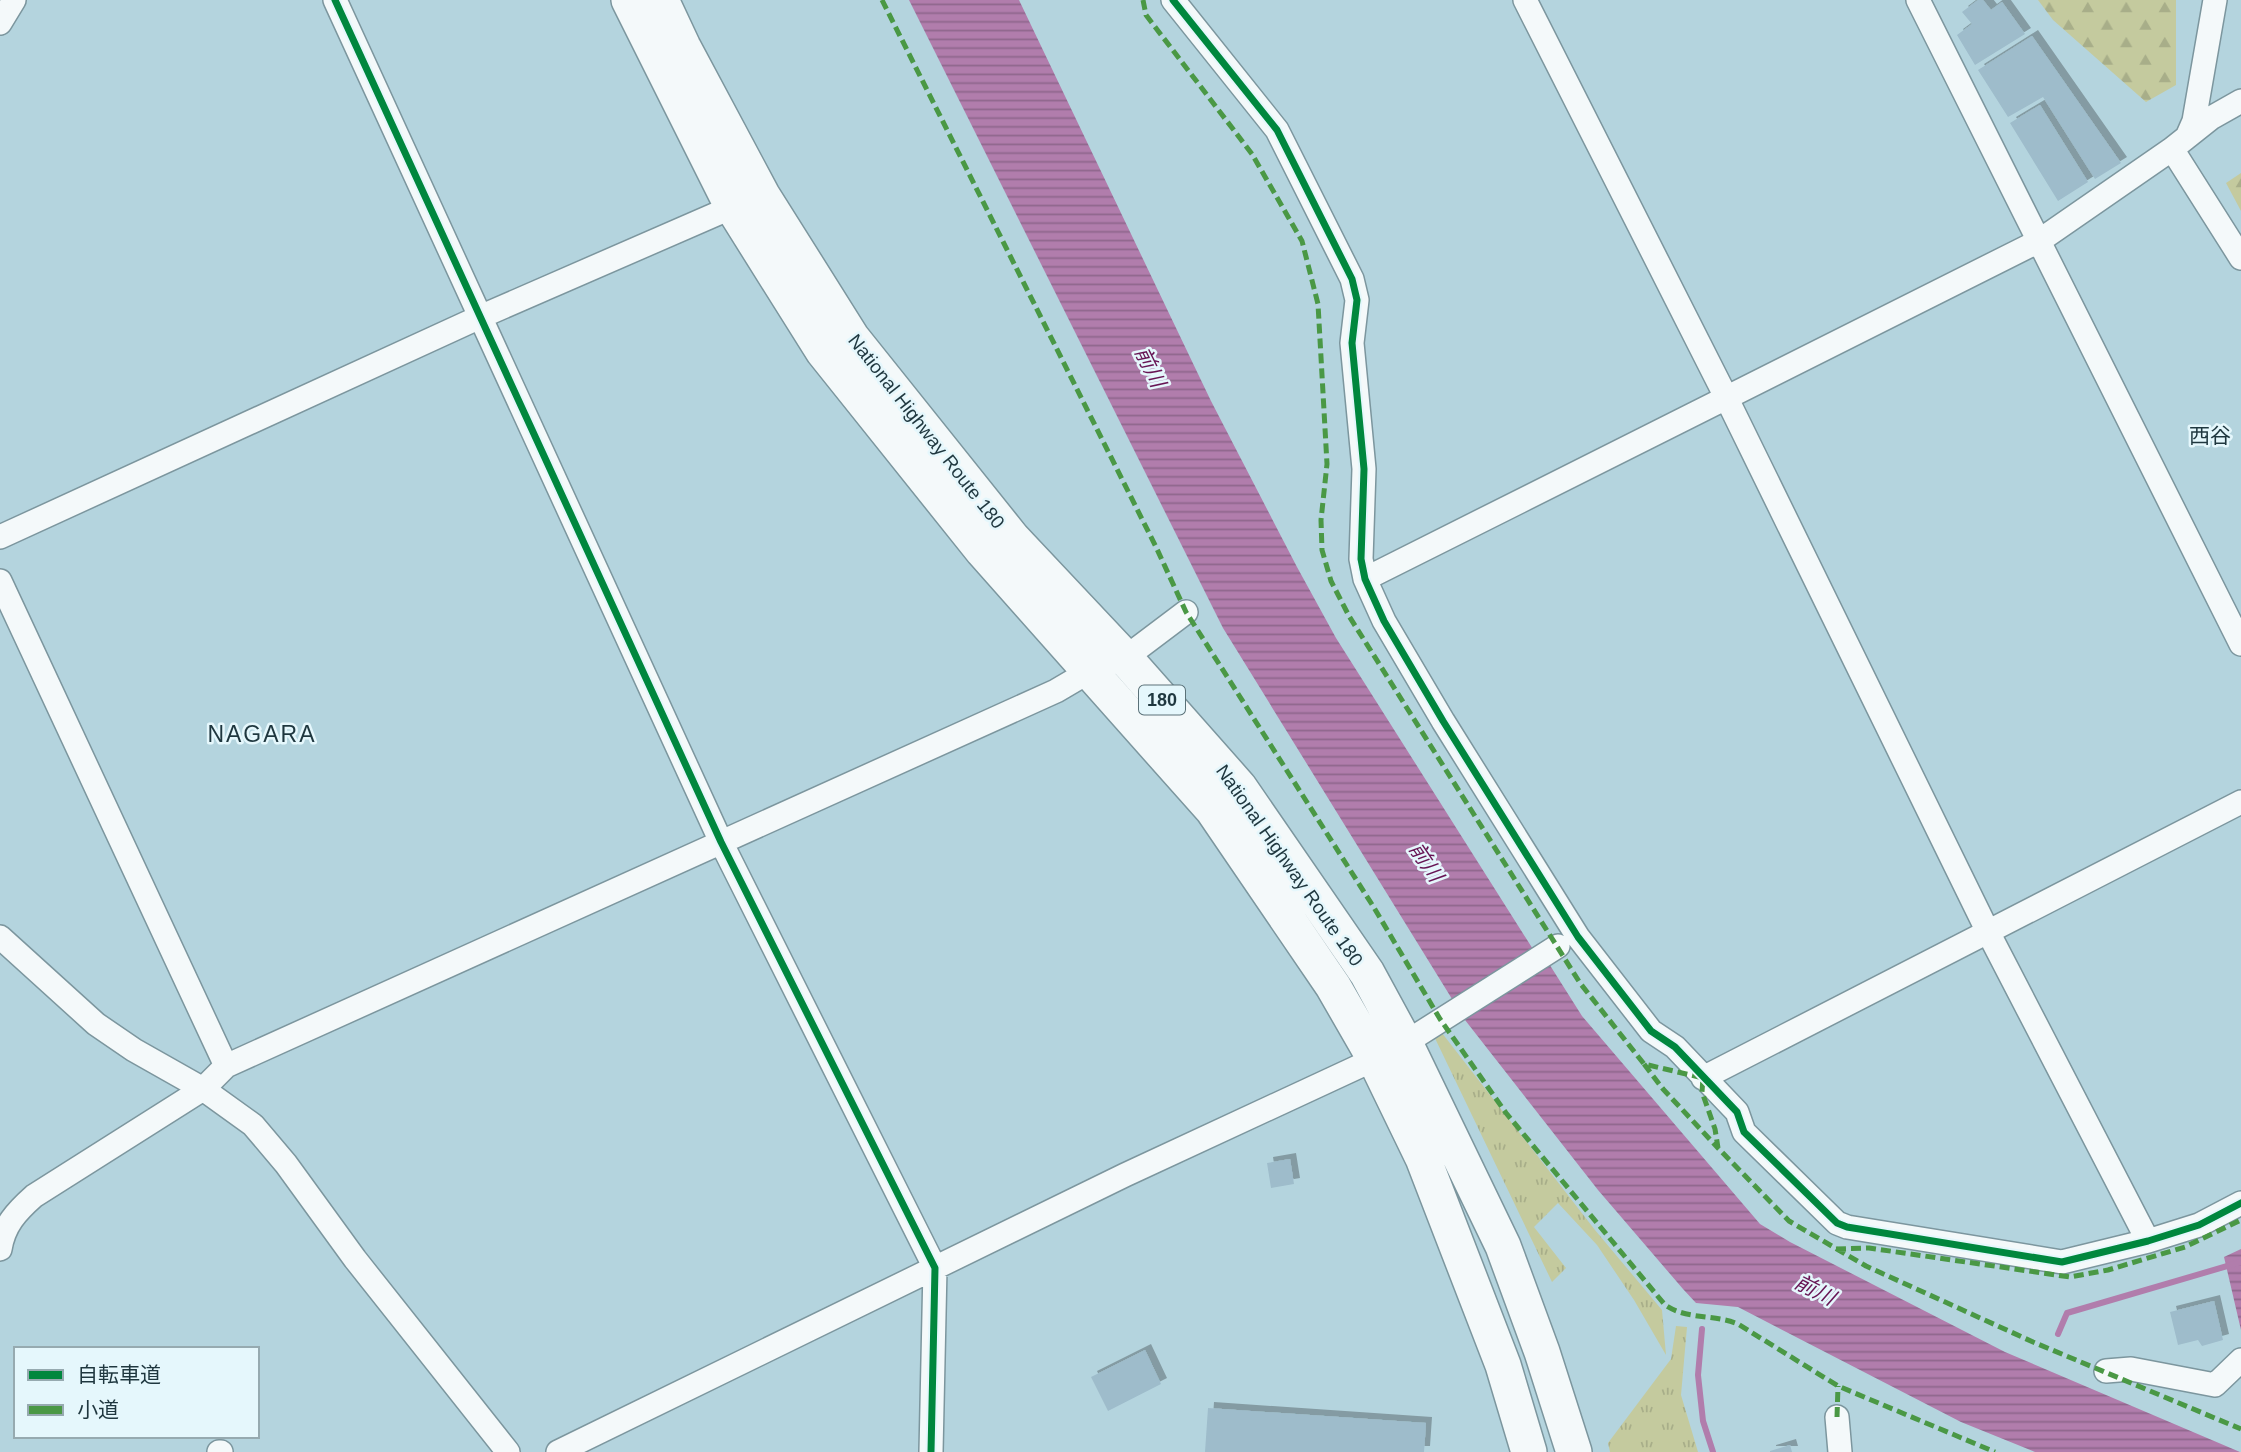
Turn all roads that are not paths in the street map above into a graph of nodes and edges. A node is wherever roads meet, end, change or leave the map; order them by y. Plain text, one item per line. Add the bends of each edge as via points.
1 (14, 0) edge
2 (335, 0) edge
3 (629, 0) edge
4 (661, 0) edge
5 (1173, 0) edge
6 (1525, 0) edge
7 (1918, 0) edge
8 (2215, 0) edge
9 (0, 23) edge
10 (2241, 101) edge
11 (2180, 143) junction
12 (747, 200) junction
13 (2039, 241) junction
14 (2241, 258) edge
15 (480, 317) junction
16 (1727, 399) junction
17 (0, 537) edge
18 (1365, 579) junction
19 (0, 581) edge
20 (1186, 612) dead end
21 (2241, 644) edge
22 (1125, 657) junction
23 (1090, 671) junction
24 (2241, 802) edge
25 (722, 842) junction
26 (1988, 932) junction
27 (0, 937) edge
28 (1554, 948) dead end
29 (1390, 1051) junction
30 (226, 1066) junction
31 (1703, 1078) junction
32 (203, 1089) junction
33 (2241, 1203) edge
34 (4, 1217) edge
35 (2148, 1241) junction
36 (0, 1250) edge
37 (935, 1268) junction
38 (2241, 1360) edge
39 (2106, 1371) dead end
40 (1837, 1417) dead end
41 (508, 1452) edge
42 (558, 1452) edge
43 (931, 1452) edge
44 (1530, 1452) edge
45 (1574, 1452) edge
46 (1840, 1452) edge

1 - 9 street
2 - 15 street
3 - 12 highway, National Highway Route 180 / 180
4 - 12 highway, National Highway Route 180 / 180
5 - 18 street via 1277,130 1352,279 1357,300 1352,343 1364,469 1361,559
6 - 16 street
7 - 13 street
8 - 11 street via 2194,121
10 - 11 street
11 - 13 street
11 - 14 street
12 - 15 street
12 - 22 highway, National Highway Route 180 / 180 via 1012,538
12 - 23 highway, National Highway Route 180 / 180 via 822,351 983,551
13 - 16 street
13 - 21 street
15 - 17 street
15 - 25 street
16 - 18 street
16 - 26 street
18 - 31 street via 1384,621 1443,721 1578,937 1651,1031 1675,1047
19 - 30 street
20 - 22 street
22 - 23 street
22 - 29 highway, National Highway Route 180 / 180 via 1240,787 1367,973
23 - 25 street via 1056,691
23 - 29 highway, National Highway Route 180 / 180 via 1213,810 1333,986
24 - 26 street
25 - 30 street
25 - 37 street
26 - 31 street
26 - 35 street
27 - 32 street via 96,1024
28 - 29 street
29 - 37 street
29 - 44 highway, National Highway Route 180 / 180 via 1423,1158 1503,1365
29 - 45 highway, National Highway Route 180 / 180 via 1503,1246
30 - 32 street
31 - 35 street via 1737,1112 1744,1132 1837,1223 1847,1227 2049,1262
32 - 34 street
32 - 41 street via 253,1125
33 - 35 street via 2199,1225
34 - 36 street
37 - 42 street
37 - 43 street
38 - 39 street via 2215,1385 2131,1369
40 - 46 street

